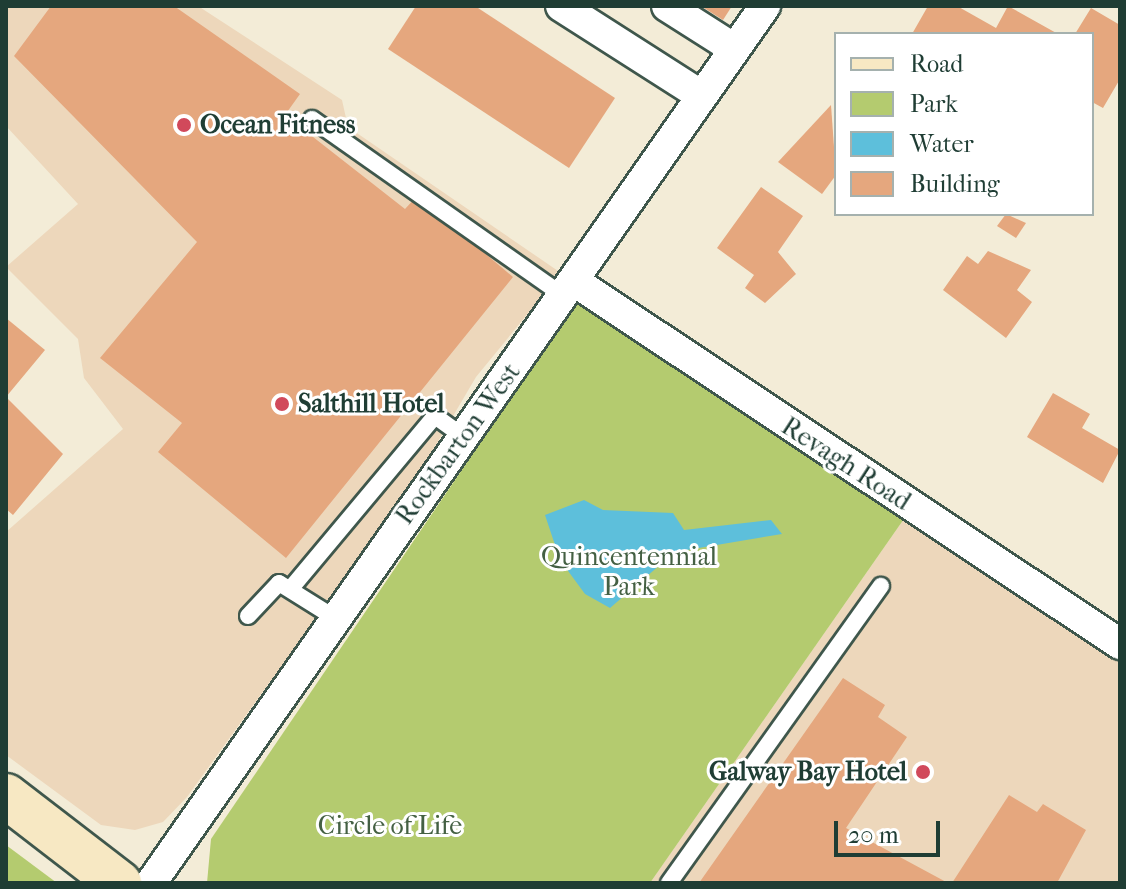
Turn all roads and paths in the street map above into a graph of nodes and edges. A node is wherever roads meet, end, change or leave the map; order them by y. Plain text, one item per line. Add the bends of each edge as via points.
1 (561, 6) edge
2 (667, 6) edge
3 (765, 6) edge
4 (733, 48) junction
5 (702, 96) junction
6 (312, 119) dead end
7 (569, 289) junction
8 (463, 436) junction
9 (881, 586) dead end
10 (292, 587) junction
11 (248, 616) dead end
12 (335, 618) junction
13 (1120, 644) edge
14 (6, 796) edge
15 (119, 883) edge
16 (151, 883) edge
17 (669, 883) edge

1 - 5 street
2 - 4 street
3 - 4 street, Rockbarton West
4 - 5 street, Rockbarton West
5 - 7 street, Rockbarton West
6 - 7 lane
7 - 8 street, Rockbarton West
7 - 13 street, Revagh Road
8 - 10 lane via 435,416
8 - 12 street, Rockbarton West
9 - 17 lane
10 - 11 lane via 273,587
10 - 12 lane
12 - 16 street, Rockbarton West
14 - 15 main road

